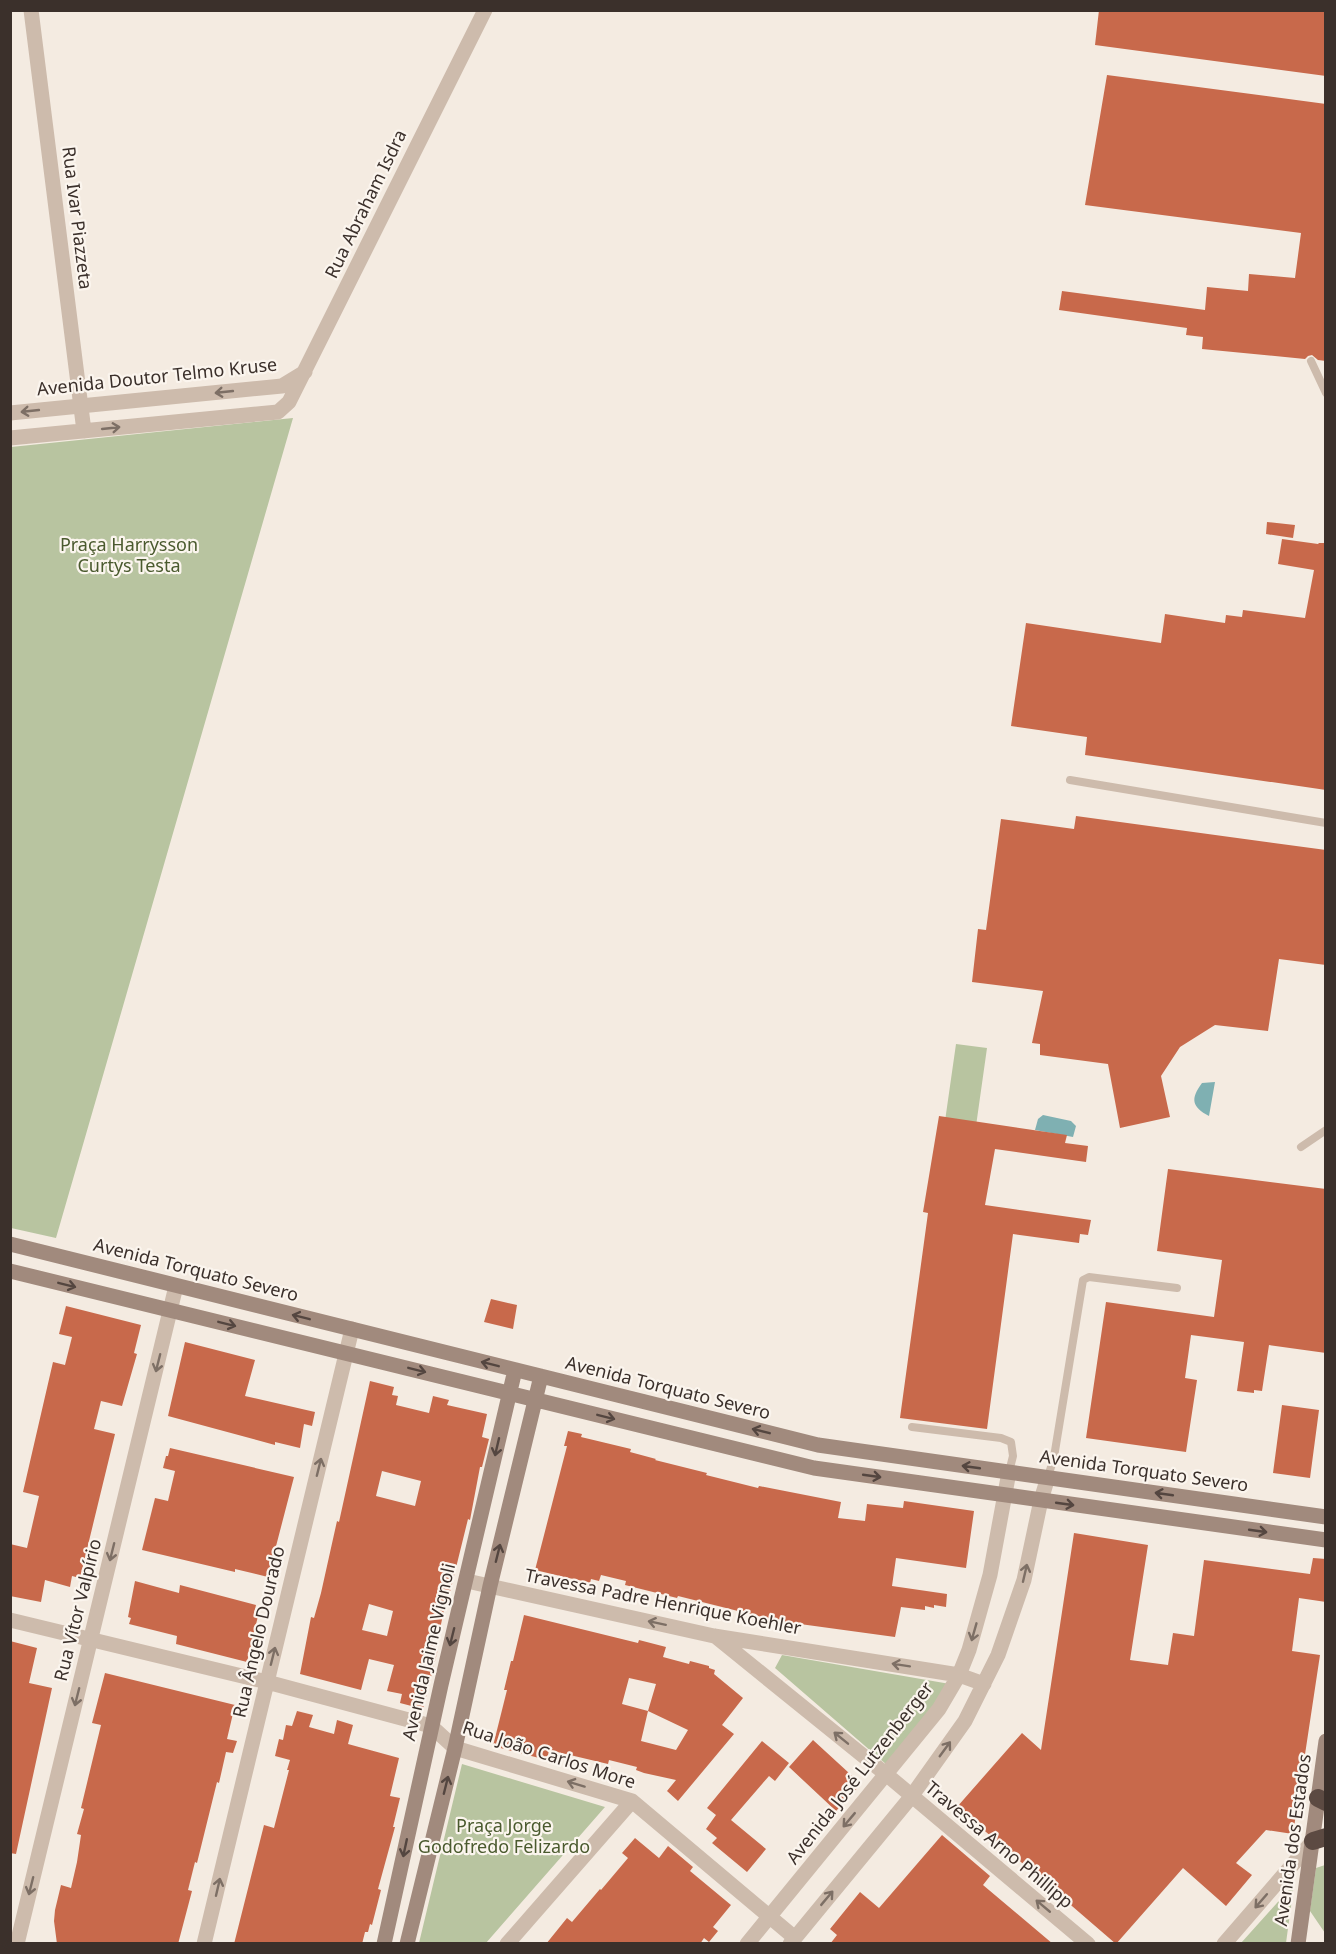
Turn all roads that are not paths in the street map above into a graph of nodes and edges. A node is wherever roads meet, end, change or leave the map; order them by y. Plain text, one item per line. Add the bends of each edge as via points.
1 (31, 10) edge
2 (485, 10) edge
3 (1311, 361) dead end
4 (305, 372) junction
5 (1326, 393) edge
6 (81, 406) junction
7 (10, 413) edge
8 (84, 431) junction
9 (10, 438) edge
10 (1070, 780) dead end
11 (1326, 823) edge
12 (1326, 1130) edge
13 (1301, 1146) dead end
14 (10, 1244) edge
15 (10, 1271) edge
16 (176, 1286) junction
17 (1177, 1288) dead end
18 (171, 1310) junction
19 (352, 1329) junction
20 (346, 1353) junction
21 (515, 1370) junction
22 (540, 1376) junction
23 (509, 1393) junction
24 (535, 1400) junction
25 (687, 1413) junction
26 (912, 1427) dead end
27 (680, 1435) junction
28 (1009, 1472) junction
29 (1048, 1477) junction
30 (1006, 1495) junction
31 (1196, 1498) junction
32 (1041, 1500) junction
33 (1326, 1516) edge
34 (1190, 1521) junction
35 (1326, 1540) edge
36 (466, 1581) junction
37 (490, 1586) junction
38 (10, 1620) edge
39 (714, 1636) junction
40 (91, 1640) junction
41 (959, 1675) junction
42 (267, 1682) junction
43 (984, 1684) junction
44 (432, 1726) junction
45 (1326, 1742) edge
46 (455, 1748) junction
47 (886, 1775) junction
48 (911, 1797) junction
49 (1322, 1800) edge
50 (632, 1801) junction
51 (1319, 1839) edge
52 (769, 1917) junction
53 (792, 1941) edge
54 (17, 1944) edge
55 (204, 1944) edge
56 (384, 1944) edge
57 (407, 1944) edge
58 (507, 1944) edge
59 (747, 1944) edge
60 (1088, 1944) edge
61 (1224, 1944) edge
62 (1298, 1944) edge

1 - 6 street, Rua Ivar Piazzeta
2 - 4 street, Rua Abraham Isdra
3 - 5 lane
4 -> 6 street, Avenida Doutor Telmo Kruse via 282,386
8 -> 4 street, Rua Abraham Isdra via 278,412 290,402
6 -> 7 street, Avenida Doutor Telmo Kruse
6 - 8 street, Rua Ivar Piazzeta
8 - 9 street
10 - 11 lane
12 - 13 lane
14 - 16 street, Avenida Torquato Severo
15 -> 18 street
16 - 18 street, Rua Vítor Valpírio
19 -> 16 street, Avenida Torquato Severo
17 - 29 lane via 1089,1277 1083,1280
18 -> 20 street
18 -> 40 street, Rua Vítor Valpírio
19 - 20 street, Rua Ângelo Dourado
21 -> 19 street, Avenida Torquato Severo
20 -> 23 street
42 -> 20 street, Rua Ângelo Dourado
21 - 22 street, Avenida Torquato Severo
21 - 23 street, Avenida Jaime Vignoli
22 - 24 street
22 - 25 street, Avenida Torquato Severo
23 - 24 street
23 -> 36 street, Avenida Jaime Vignoli
24 -> 27 street
37 -> 24 street
25 - 27 street
28 -> 25 street, Avenida Torquato Severo via 818,1445
26 - 28 lane via 1001,1437 1011,1443 1013,1450
27 -> 30 street via 814,1468
28 - 29 street, Avenida Torquato Severo
28 - 30 street, Avenida José Lutzenberger
31 -> 29 street, Avenida Torquato Severo
29 - 32 street
30 - 32 street
30 -> 41 street, Avenida José Lutzenberger via 990,1575
31 - 33 street, Avenida Torquato Severo
31 - 34 street
32 -> 34 street
43 -> 32 street via 1024,1580
34 -> 35 street
36 - 37 street, Travessa Padre Henrique Koehler
36 -> 44 street, Avenida Jaime Vignoli
39 -> 37 street, Travessa Padre Henrique Koehler
37 - 46 street
38 - 40 street, Rua João Carlos More
41 -> 39 street, Travessa Padre Henrique Koehler
47 -> 39 street, Travessa Arno Phillipp
40 - 42 street, Rua João Carlos More
40 -> 54 street, Rua Vítor Valpírio
41 - 43 street, Travessa Padre Henrique Koehler
41 - 47 street, Avenida José Lutzenberger via 939,1709
42 - 44 street, Rua João Carlos More
55 -> 42 street, Rua Ângelo Dourado
48 -> 43 street via 965,1721
44 - 46 street, Rua João Carlos More
44 -> 56 street, Avenida Jaime Vignoli
45 - 49 street, Avenida dos Estados
50 -> 46 street, Rua João Carlos More
57 -> 46 street
47 - 48 street, Travessa Arno Phillipp
47 -> 52 street, Avenida José Lutzenberger
53 -> 48 street
60 -> 48 street, Travessa Arno Phillipp
49 - 51 street, Avenida dos Estados
50 - 52 street, Rua João Carlos More
50 - 58 street
51 -> 61 street
51 - 62 street, Avenida dos Estados
52 - 53 street, Rua João Carlos More
52 - 59 street, Avenida José Lutzenberger

